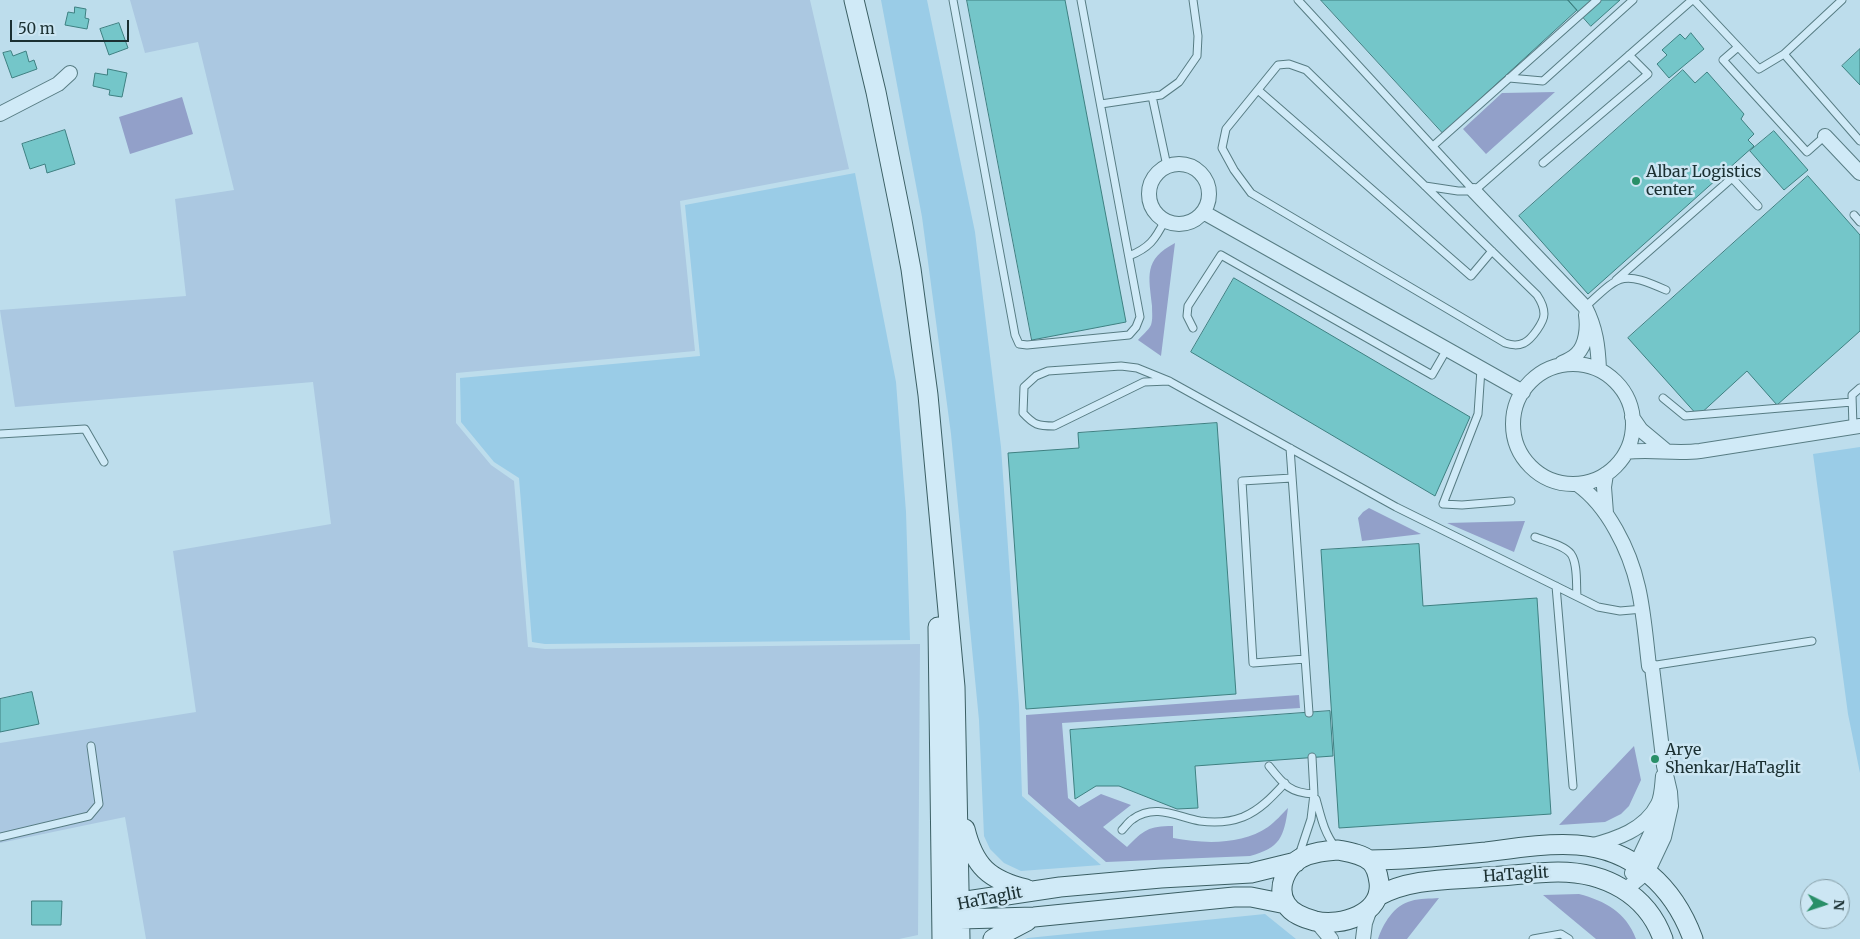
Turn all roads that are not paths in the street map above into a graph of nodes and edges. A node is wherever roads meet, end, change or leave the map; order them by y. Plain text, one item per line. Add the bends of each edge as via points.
1 (854, 0) edge
2 (953, 0) edge
3 (1081, 0) edge
4 (1193, 0) edge
5 (1298, 0) edge
6 (1597, 0) edge
7 (1633, 0) edge
8 (1693, 0) edge
9 (1842, 0) edge
10 (1738, 47) junction
11 (1784, 54) junction
12 (1629, 55) junction
13 (70, 74) dead end
14 (1509, 78) junction
15 (1258, 90) junction
16 (1152, 96) junction
17 (1101, 104) junction
18 (0, 114) edge
19 (1825, 136) joint
20 (1860, 141) edge
21 (1433, 146) junction
22 (1543, 163) dead end
23 (1167, 166) junction
24 (1860, 173) edge
25 (1425, 186) junction
26 (1474, 191) junction
27 (1758, 206) dead end
28 (1203, 212) junction
29 (1854, 215) dead end
30 (1165, 220) junction
31 (1860, 222) edge
32 (1492, 252) junction
33 (1129, 256) junction
34 (1616, 280) junction
35 (1666, 290) dead end
36 (1585, 307) junction
37 (1193, 328) dead end
38 (1447, 349) junction
39 (1560, 365) junction
40 (1481, 368) junction
41 (1599, 370) junction
42 (1169, 381) junction
43 (1860, 388) edge
44 (1523, 392) junction
45 (1663, 398) dead end
46 (1852, 402) junction
47 (1632, 417) junction
48 (1856, 426) edge
49 (931, 428) junction
50 (0, 434) edge
51 (1290, 448) junction
52 (1665, 450) junction
53 (1626, 452) junction
54 (104, 462) dead end
55 (1606, 474) junction
56 (1292, 478) junction
57 (1578, 484) junction
58 (1511, 501) dead end
59 (1606, 513) junction
60 (1536, 537) dead end
61 (1556, 586) junction
62 (1577, 596) junction
63 (1643, 609) junction
64 (1812, 641) dead end
65 (1305, 660) junction
66 (1650, 666) junction
67 (1308, 713) dead end
68 (91, 746) dead end
69 (1312, 758) dead end
70 (1269, 766) dead end
71 (1664, 766) junction
72 (1285, 783) junction
73 (1573, 786) dead end
74 (1314, 794) junction
75 (1659, 803) junction
76 (959, 806) junction
77 (1122, 830) dead end
78 (0, 837) edge
79 (1589, 846) junction
80 (1338, 850) junction
81 (1369, 860) junction
82 (1296, 862) junction
83 (1642, 868) junction
84 (1032, 890) junction
85 (1625, 890) junction
86 (1374, 903) junction
87 (1286, 904) junction
88 (960, 910) junction
89 (942, 912) junction
90 (1034, 917) junction
91 (1316, 921) junction
92 (942, 939) edge
93 (960, 939) edge
94 (993, 939) edge
95 (1331, 939) edge
96 (1363, 939) edge
97 (1533, 939) edge
98 (1569, 939) edge
99 (1663, 939) edge
100 (1693, 939) edge

1 - 49 street via 904,231
2 - 33 lane via 1015,335 1020,344 1128,335 1140,317
3 - 17 lane
4 - 16 lane via 1198,56 1180,82 1161,95
5 - 21 lane
6 - 14 lane
7 - 14 lane via 1543,81
8 - 10 lane
8 - 12 lane
9 - 11 lane
10 - 11 lane via 1759,69
10 - 19 lane via 1724,60 1806,152
11 - 20 lane
12 - 22 lane via 1648,74
12 - 26 lane
13 - 18 street via 58,84
14 - 21 lane
15 - 25 lane via 1278,65 1289,64 1306,70
15 - 32 lane via 1471,276
15 - 32 lane via 1226,129 1222,148 1251,193 1515,346 1526,342 1541,324 1545,316 1543,304
16 - 17 lane
16 - 23 lane
17 - 33 lane
19 - 24 street
21 - 26 lane
23 - 28 street via 1188,165 1204,177 1209,197
23 - 30 street via 1159,171 1150,188 1152,207
25 - 26 lane
25 - 32 lane
26 - 36 street
27 - 34 lane via 1732,178
28 - 30 street via 1184,224
28 - 38 street
29 - 31 lane
30 - 33 lane via 1155,239 1143,250
34 - 35 lane via 1645,281
34 - 36 lane
36 - 39 street via 1588,326 1584,341 1577,354
36 - 41 street via 1597,338
37 - 38 lane via 1187,316 1188,306 1221,255 1432,375
38 - 40 street
39 - 41 street via 1580,364
39 - 44 street via 1530,381
40 - 44 street
40 - 58 lane via 1478,414 1443,504
41 - 47 street via 1615,381 1627,397
42 - 42 lane via 1136,368 1121,366 1048,371 1024,387 1023,413 1032,423 1054,426 1144,382
42 - 51 lane
43 - 46 lane via 1852,395
44 - 57 street via 1514,412 1513,431 1518,448 1528,464 1542,476
45 - 46 lane via 1685,416
46 - 48 lane
47 - 52 street via 1641,430
47 - 53 street via 1632,435
48 - 52 street via 1700,451
49 - 76 street via 955,687
49 - 89 street via 939,653
50 - 54 lane via 85,429
51 - 56 lane
51 - 61 lane via 1396,506
52 - 53 street
53 - 55 street
55 - 57 street
55 - 59 street
56 - 65 lane
56 - 65 lane via 1242,481 1253,663
57 - 59 street
59 - 63 street via 1631,558
60 - 62 lane via 1571,554 1575,564
61 - 62 lane
61 - 73 lane
62 - 63 lane via 1611,610
63 - 66 street
64 - 66 lane
65 - 67 lane
66 - 71 street
68 - 78 lane via 99,804 89,816
69 - 74 lane
70 - 72 lane
71 - 75 street
71 - 83 street via 1670,792 1669,821 1659,851
72 - 74 lane via 1300,794
72 - 77 lane via 1267,802 1242,817 1214,822 1169,812 1145,812
74 - 80 lane via 1323,826
74 - 82 lane via 1311,819
75 - 79 street via 1637,828 1616,839
75 - 83 street
76 - 84 street via 968,843 984,869 999,880
76 - 88 street
79 - 81 street, HaTaglit via 1550,844 1420,859
79 - 83 street, HaTaglit via 1614,853
80 - 81 street
80 - 82 street via 1315,853
81 - 86 street via 1378,876 1380,888
82 - 84 street, HaTaglit via 1251,873
82 - 87 street via 1282,886
83 - 85 street
83 - 100 street via 1661,884 1677,906
84 - 88 street, HaTaglit
85 - 86 street, HaTaglit via 1585,875 1548,872 1416,883 1395,888
85 - 99 street, HaTaglit via 1646,908
86 - 91 street via 1347,920
86 - 96 street via 1365,923
87 - 90 street, HaTaglit via 1234,897
87 - 91 street via 1294,912
88 - 89 street, HaTaglit
88 - 90 street, HaTaglit
88 - 93 street
89 - 92 street
90 - 94 street
91 - 95 street
97 - 98 lane via 1561,934

